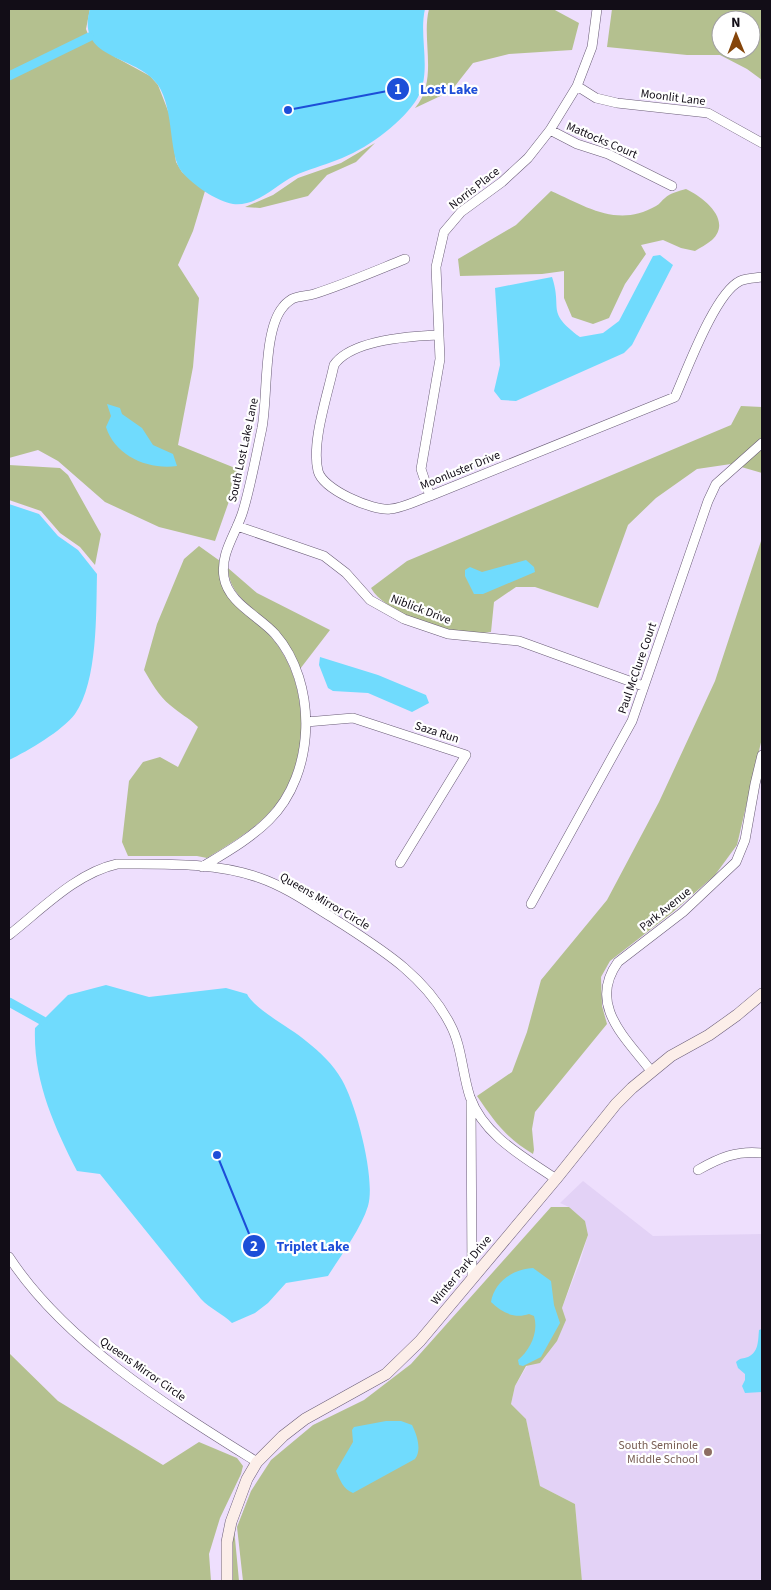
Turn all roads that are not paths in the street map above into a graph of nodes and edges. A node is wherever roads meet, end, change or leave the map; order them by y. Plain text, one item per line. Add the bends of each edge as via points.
1 (597, 9) edge
2 (577, 86) junction
3 (550, 130) junction
4 (762, 143) edge
5 (672, 186) dead end
6 (405, 260) dead end
7 (762, 277) edge
8 (439, 335) junction
9 (762, 444) edge
10 (430, 496) junction
11 (237, 526) junction
12 (643, 686) junction
13 (306, 722) junction
14 (762, 755) edge
15 (400, 863) dead end
16 (202, 867) junction
17 (531, 904) dead end
18 (9, 935) edge
19 (762, 994) edge
20 (652, 1071) junction
21 (471, 1098) junction
22 (762, 1153) edge
23 (698, 1170) dead end
24 (556, 1179) junction
25 (9, 1258) edge
26 (472, 1278) junction
27 (257, 1462) junction
28 (227, 1581) edge

1 - 2 street, Norris Place via 592,47
2 - 3 street, Norris Place
2 - 4 street, Moonlit Lane via 596,98 616,103 708,112
3 - 5 street, Mattocks Court
3 - 8 street, Norris Place via 528,158 461,212 444,232 436,267
6 - 11 street, South Lost Lake Lane via 314,294 291,299 277,315 268,354 266,407 252,478
7 - 10 street, Moonluster Drive via 739,281 728,290 715,310 675,397
8 - 10 street, Norris Place via 440,359 421,470
8 - 10 street, Moonluster Drive via 406,337 365,346 339,358 334,365 317,445 319,473 326,483 347,498 390,510
9 - 12 street, Paul McClure Court via 716,484 708,500
11 - 12 street, Niblick Drive via 324,556 346,572 370,600 404,619 448,634 519,641
11 - 13 street, South Lost Lake Lane via 224,563 228,590 286,650 303,696
12 - 17 street, Paul McClure Court via 632,721
13 - 15 street, Saza Run via 353,718 466,755
13 - 16 street, South Lost Lake Lane via 300,766 281,804 270,819 252,834
14 - 20 street, Park Avenue via 745,840 736,862 682,912 618,962 610,973 607,1002 611,1016
16 - 18 street, Queens Mirror Circle via 117,864 103,867 68,889
16 - 21 street, Queens Mirror Circle via 260,878 315,907 400,962 436,1001 451,1026
19 - 20 street, Winter Park Drive via 709,1035 671,1056
20 - 24 street, Winter Park Drive via 616,1104
21 - 24 street, Queens Mirror Circle via 494,1134
21 - 26 street, Queens Mirror Circle
22 - 23 street via 740,1152 724,1156
24 - 26 street, Winter Park Drive
25 - 27 street, Queens Mirror Circle via 43,1300 101,1356
26 - 27 street, Winter Park Drive via 420,1341 386,1374 305,1419
27 - 28 street, Winter Park Drive via 231,1522 226,1542

